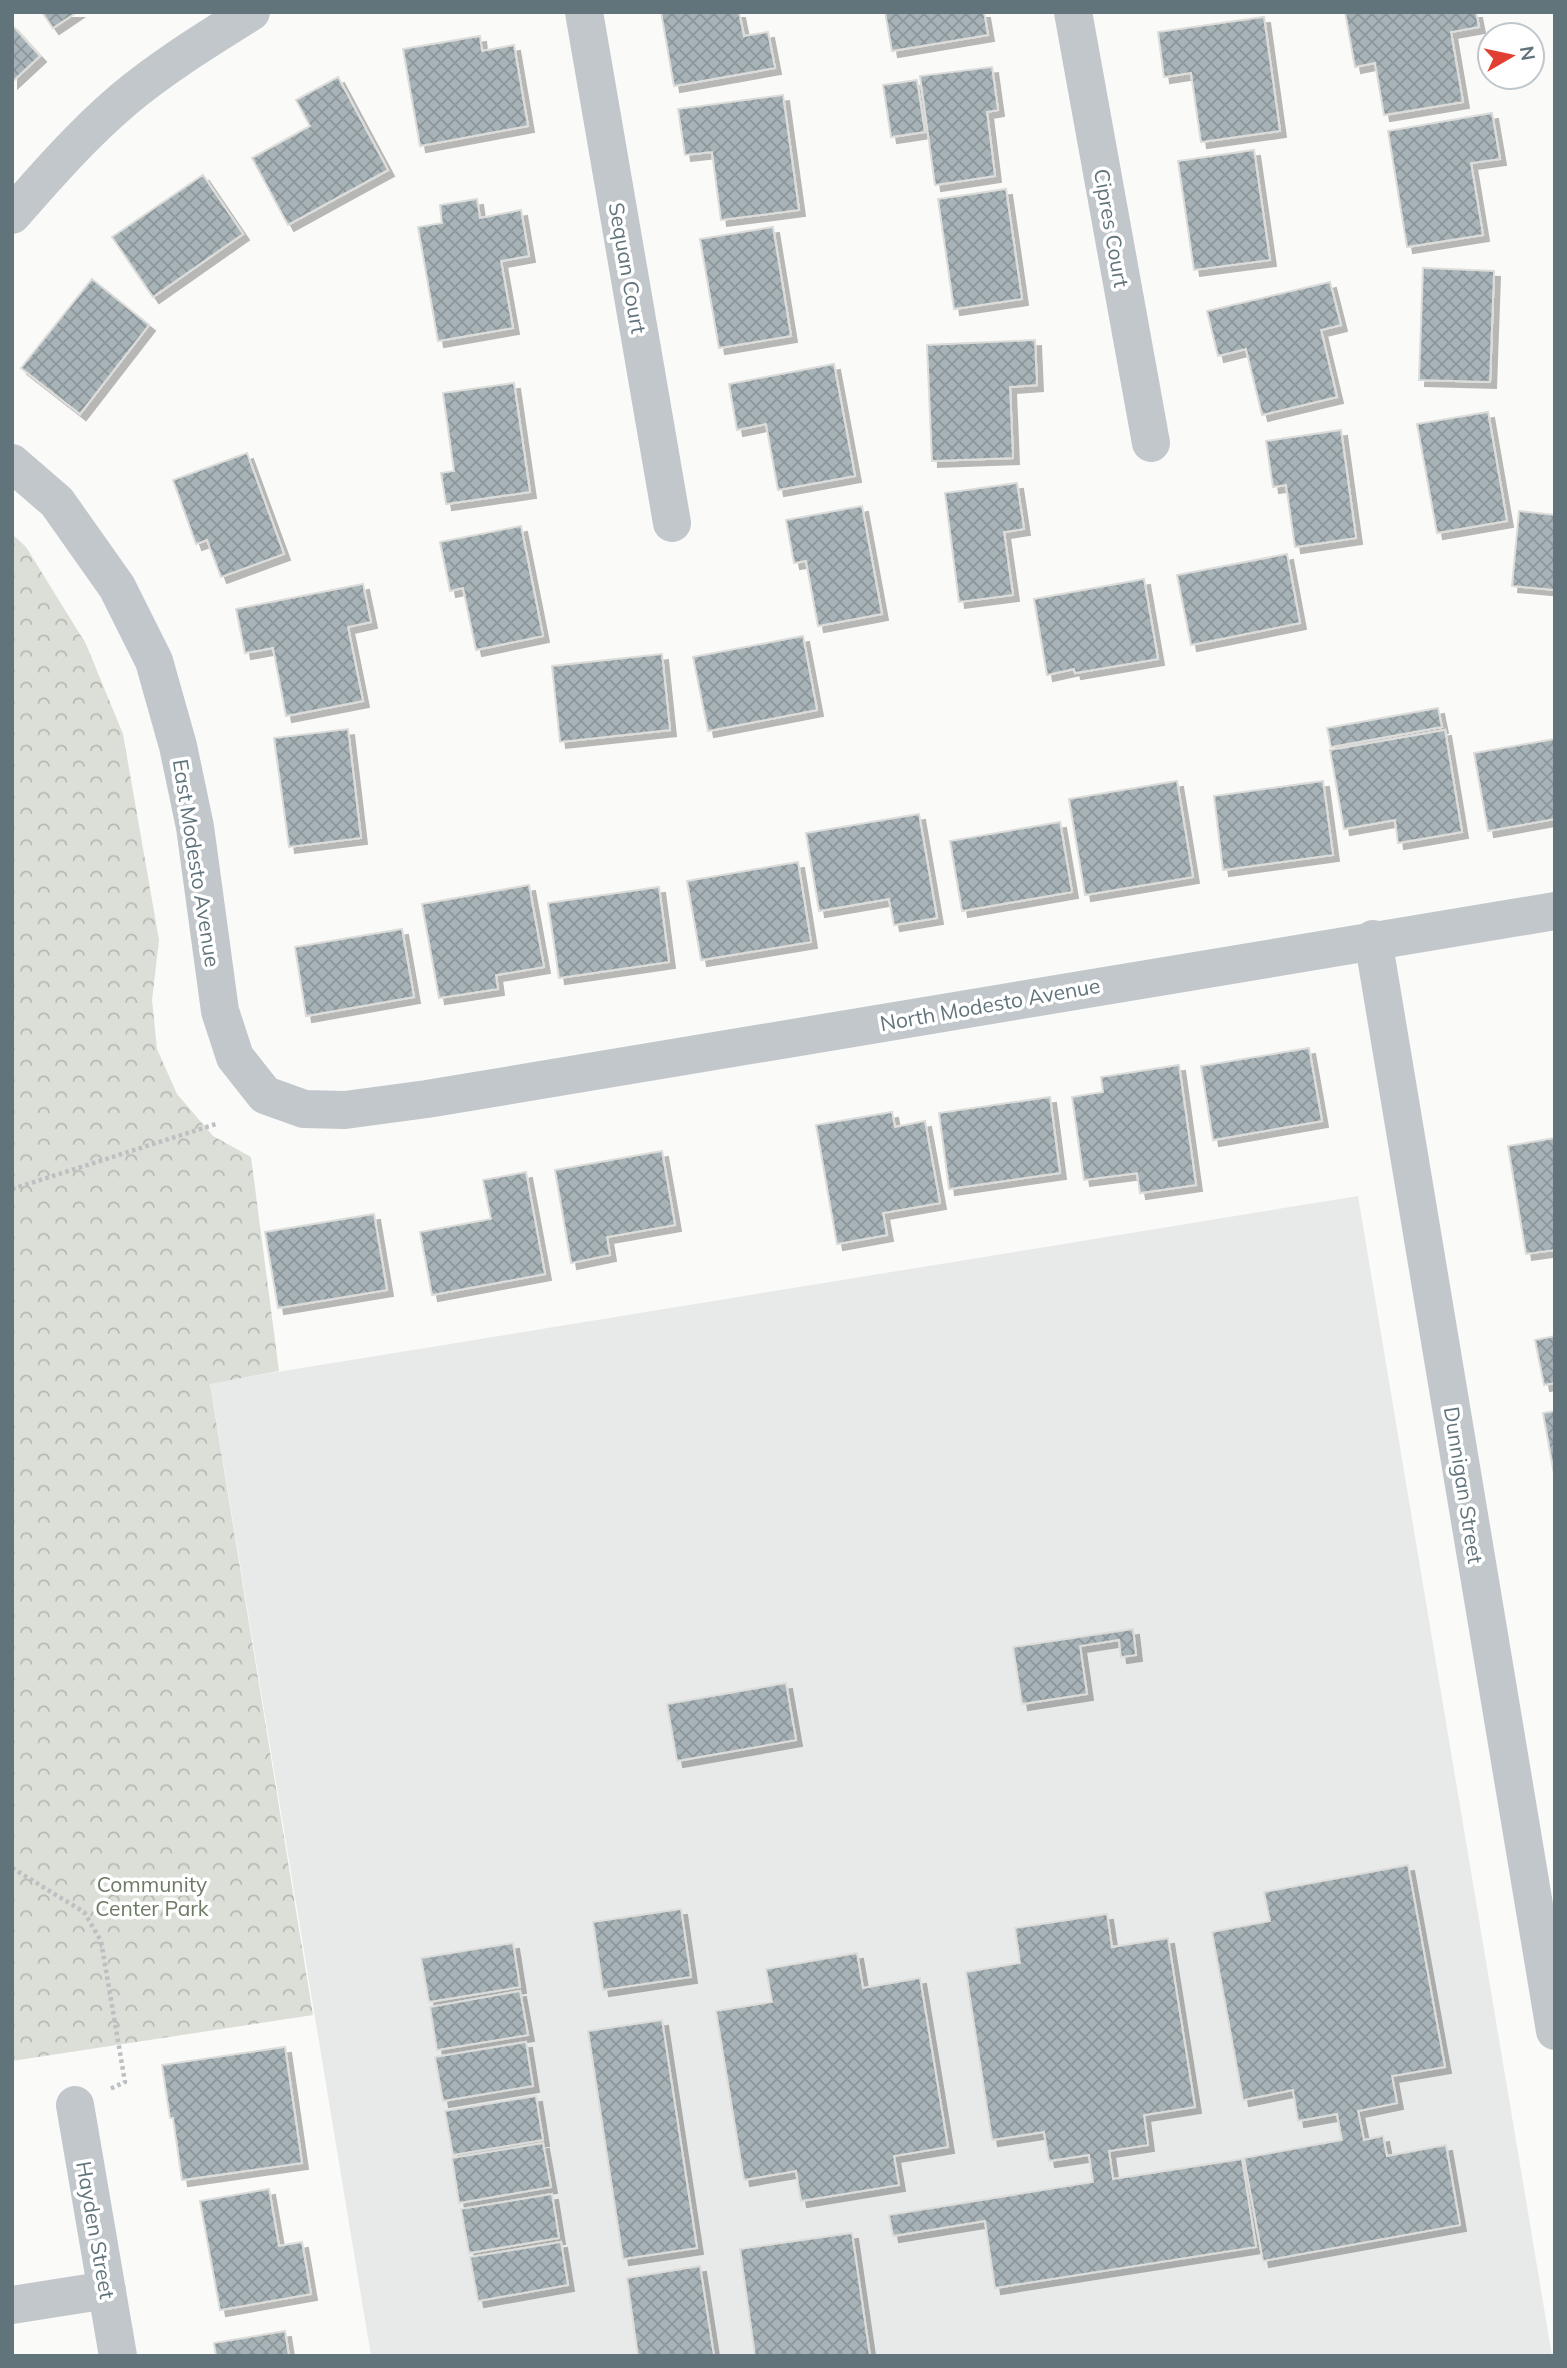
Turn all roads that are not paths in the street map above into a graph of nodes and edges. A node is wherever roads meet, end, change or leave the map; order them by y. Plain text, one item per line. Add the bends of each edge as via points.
1 (251, 12) edge
2 (584, 12) edge
3 (1073, 12) edge
4 (12, 215) edge
5 (1151, 443) dead end
6 (12, 463) edge
7 (673, 523) dead end
8 (1555, 911) edge
9 (1373, 939) junction
10 (426, 1099) joint
11 (1555, 2031) edge
12 (75, 2105) road end
13 (107, 2290) junction
14 (12, 2305) edge
15 (118, 2356) edge

1 - 4 street via 124,100
2 - 7 street, Sequan Court
3 - 5 street, Cipres Court
6 - 10 street, East Modesto Avenue via 57,502 117,587 154,661 195,827 220,1011 234,1057 265,1095 304,1109 345,1110
8 - 9 street, North Modesto Avenue
9 - 10 street, North Modesto Avenue
9 - 11 street, Dunnigan Street
12 - 13 street, Hayden Street
13 - 14 street
13 - 15 street, Hayden Street

